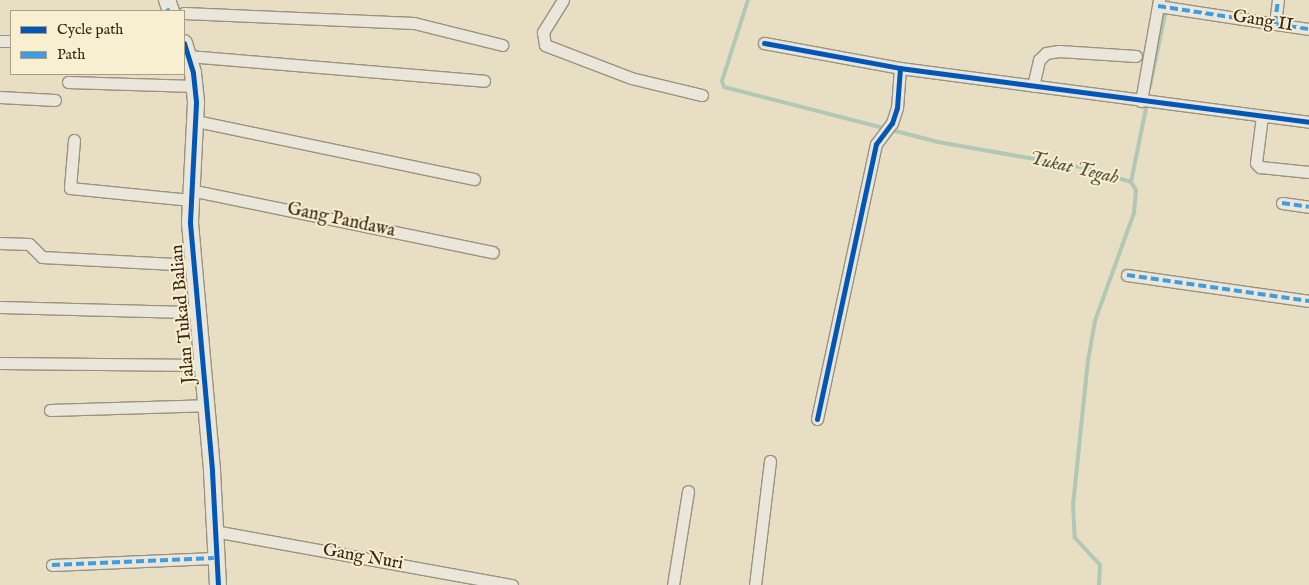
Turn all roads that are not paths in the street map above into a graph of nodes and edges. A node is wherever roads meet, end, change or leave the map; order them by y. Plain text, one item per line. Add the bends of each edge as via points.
1 (563, 0) edge
2 (1278, 0) edge
3 (1162, 6) edge
4 (172, 9) edge
5 (1275, 24) junction
6 (1309, 29) edge
7 (764, 44) dead end
8 (502, 45) dead end
9 (186, 49) edge
10 (1136, 56) dead end
11 (900, 68) junction
12 (484, 80) dead end
13 (68, 82) dead end
14 (194, 86) junction
15 (1033, 86) junction
16 (702, 95) dead end
17 (0, 97) edge
18 (55, 100) dead end
19 (1141, 101) junction
20 (1262, 116) junction
21 (196, 121) junction
22 (1309, 122) edge
23 (74, 140) dead end
24 (1309, 172) edge
25 (474, 178) dead end
26 (190, 195) junction
27 (1282, 203) dead end
28 (1309, 207) edge
29 (0, 244) edge
30 (493, 252) dead end
31 (193, 265) junction
32 (1127, 275) dead end
33 (1309, 301) edge
34 (0, 307) edge
35 (196, 312) junction
36 (0, 363) edge
37 (201, 365) junction
38 (205, 405) junction
39 (50, 410) dead end
40 (817, 419) dead end
41 (770, 461) dead end
42 (688, 491) dead end
43 (214, 530) junction
44 (214, 558) junction
45 (52, 565) dead end
46 (218, 585) edge
47 (512, 585) edge
48 (673, 585) edge
49 (755, 585) edge

1 - 16 street via 543,32 545,44 631,78
2 - 5 street
3 - 5 street, Gang II
3 - 19 street
4 - 8 street via 414,23
5 - 6 street, Gang II
7 - 11 street
9 - 12 street
9 - 14 street, Jalan Tukad Balian
10 - 15 street via 1046,53 1039,60
11 - 15 street
11 - 40 street via 897,108 892,123 876,144
13 - 14 street
14 - 21 street, Jalan Tukad Balian
15 - 19 street
17 - 18 street
19 - 20 street
20 - 22 street
20 - 24 street via 1256,163 1260,167
21 - 25 street
21 - 26 street, Jalan Tukad Balian
23 - 26 street, Gang Pandawa via 70,188
26 - 30 street, Gang Pandawa
26 - 31 street, Jalan Tukad Balian
27 - 28 street
29 - 31 street via 29,244 42,257
31 - 35 street, Jalan Tukad Balian
32 - 33 street
34 - 35 street
35 - 37 street, Jalan Tukad Balian
36 - 37 street
37 - 38 street, Jalan Tukad Balian
38 - 39 street
38 - 43 street, Jalan Tukad Balian
41 - 49 street
42 - 48 street
43 - 44 street, Jalan Tukad Balian
43 - 47 street, Gang Nuri
44 - 45 street
44 - 46 street, Jalan Tukad Balian

